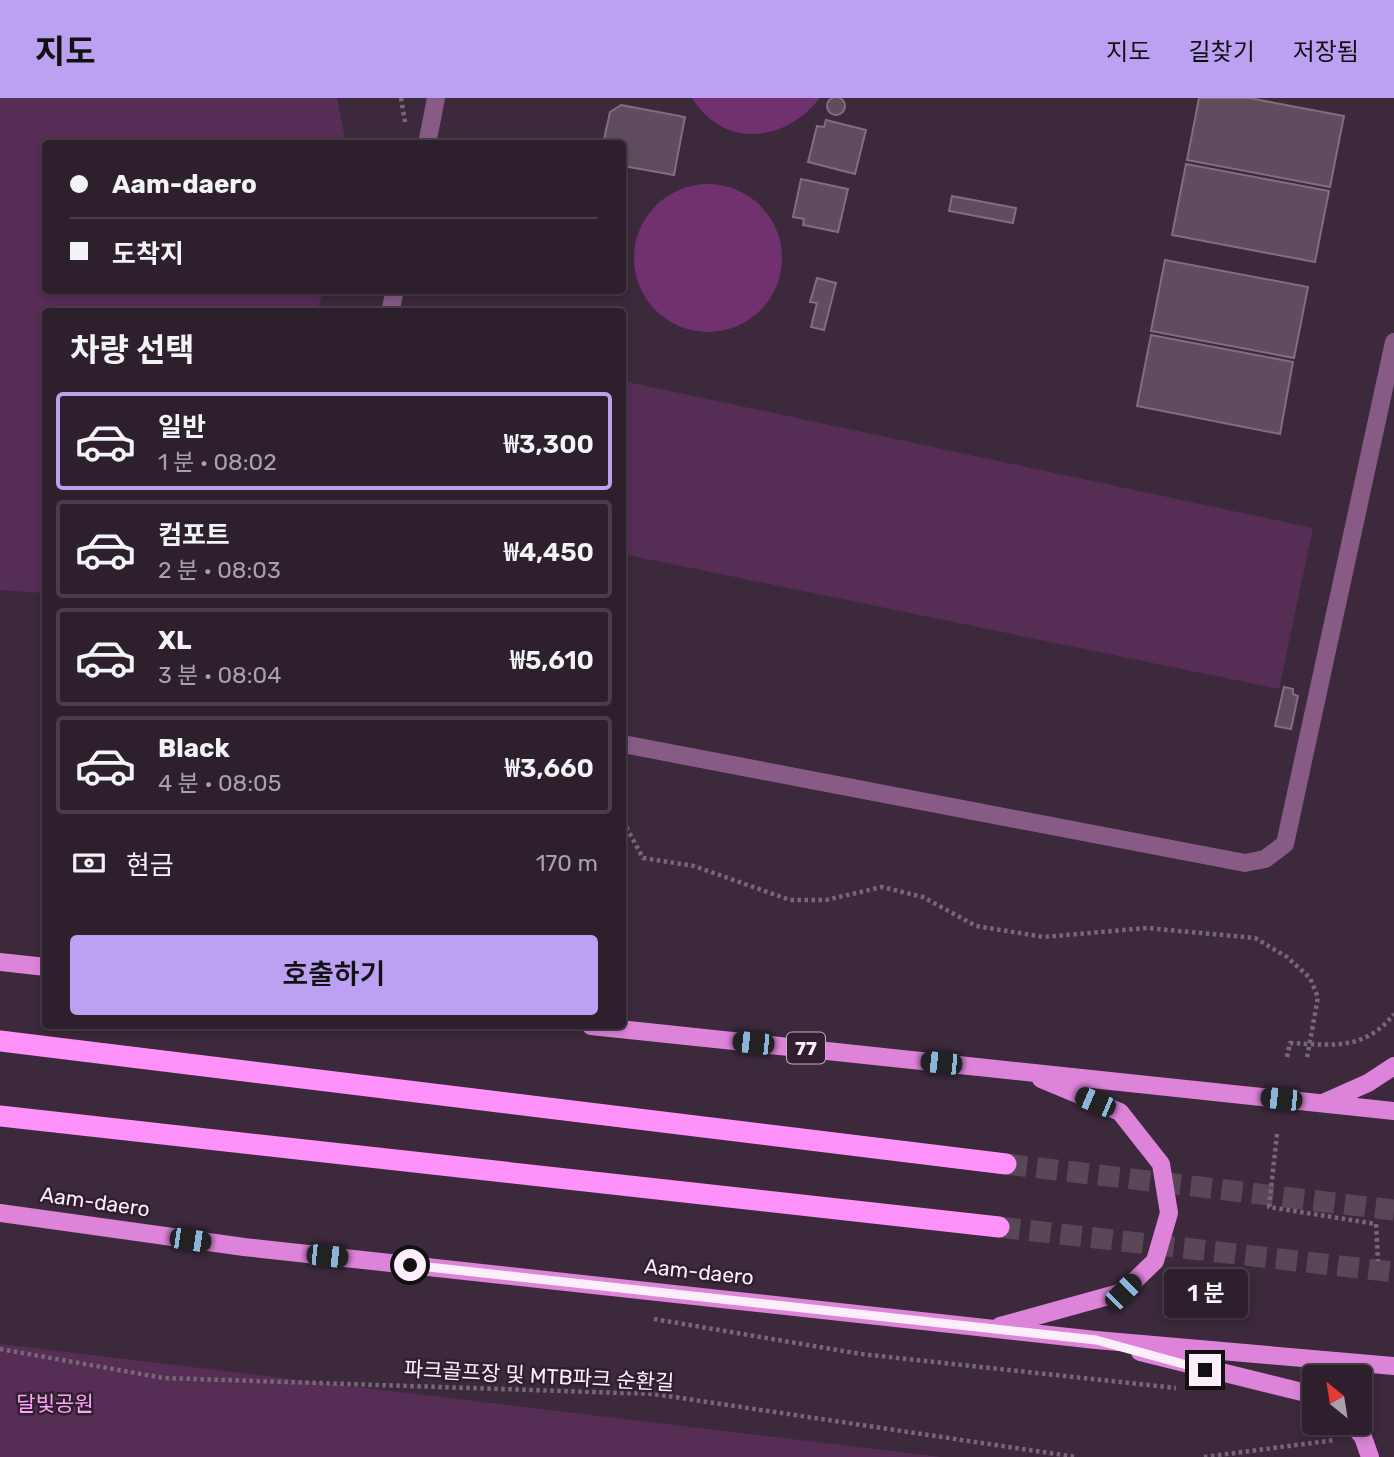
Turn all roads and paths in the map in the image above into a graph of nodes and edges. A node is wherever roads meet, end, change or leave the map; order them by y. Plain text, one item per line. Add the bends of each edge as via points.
1 (436, 98) edge
2 (428, 140) edge
3 (1394, 342) edge
4 (626, 745) edge
5 (626, 827) edge
6 (0, 962) edge
7 (42, 967) edge
8 (1394, 1014) edge
9 (621, 1029) edge
10 (0, 1041) edge
11 (1311, 1044) junction
12 (1287, 1058) dead end
13 (1307, 1058) dead end
14 (1394, 1066) edge
15 (1021, 1071) junction
16 (1322, 1103) junction
17 (1394, 1111) edge
18 (0, 1116) edge
19 (1277, 1134) dead end
20 (1006, 1164) tunnel mouth
21 (0, 1213) edge
22 (999, 1227) tunnel mouth
23 (1378, 1261) dead end
24 (643, 1317) dead end
25 (990, 1329) junction
26 (1096, 1340) junction
27 (0, 1349) edge
28 (1394, 1366) edge
29 (1177, 1388) dead end
30 (1302, 1392) edge
31 (1299, 1414) dead end
32 (1302, 1416) edge
33 (1361, 1435) edge
34 (1335, 1440) dead end
35 (1076, 1457) edge
36 (1204, 1457) edge
37 (1370, 1457) edge

1 - 2 lane
3 - 4 lane via 1285,844 1265,859 1245,863
5 - 11 path via 643,858 694,866 790,900 826,900 883,887 923,897 976,926 1044,937 1147,928 1255,938 1310,978 1318,997
6 - 7 main road
8 - 11 path via 1384,1027 1358,1042
9 - 15 main road, 77
10 - 20 highway
11 - 12 path via 1290,1043
11 - 13 path
14 - 16 main road
15 - 16 main road, 77
15 - 25 main road via 1120,1112 1161,1164 1169,1213 1154,1261 1123,1292
16 - 17 main road, 77
18 - 22 highway
19 - 23 path via 1269,1208 1376,1224
21 - 25 main road, Aam-daero via 244,1247
24 - 29 path via 861,1354
25 - 26 main road, Aam-daero
26 - 28 main road, Aam-daero
26 - 30 main road
27 - 35 path, 파크골프장 및 MTB파크 순환길 via 164,1378 654,1394
31 - 32 path
33 - 37 main road
34 - 36 path

